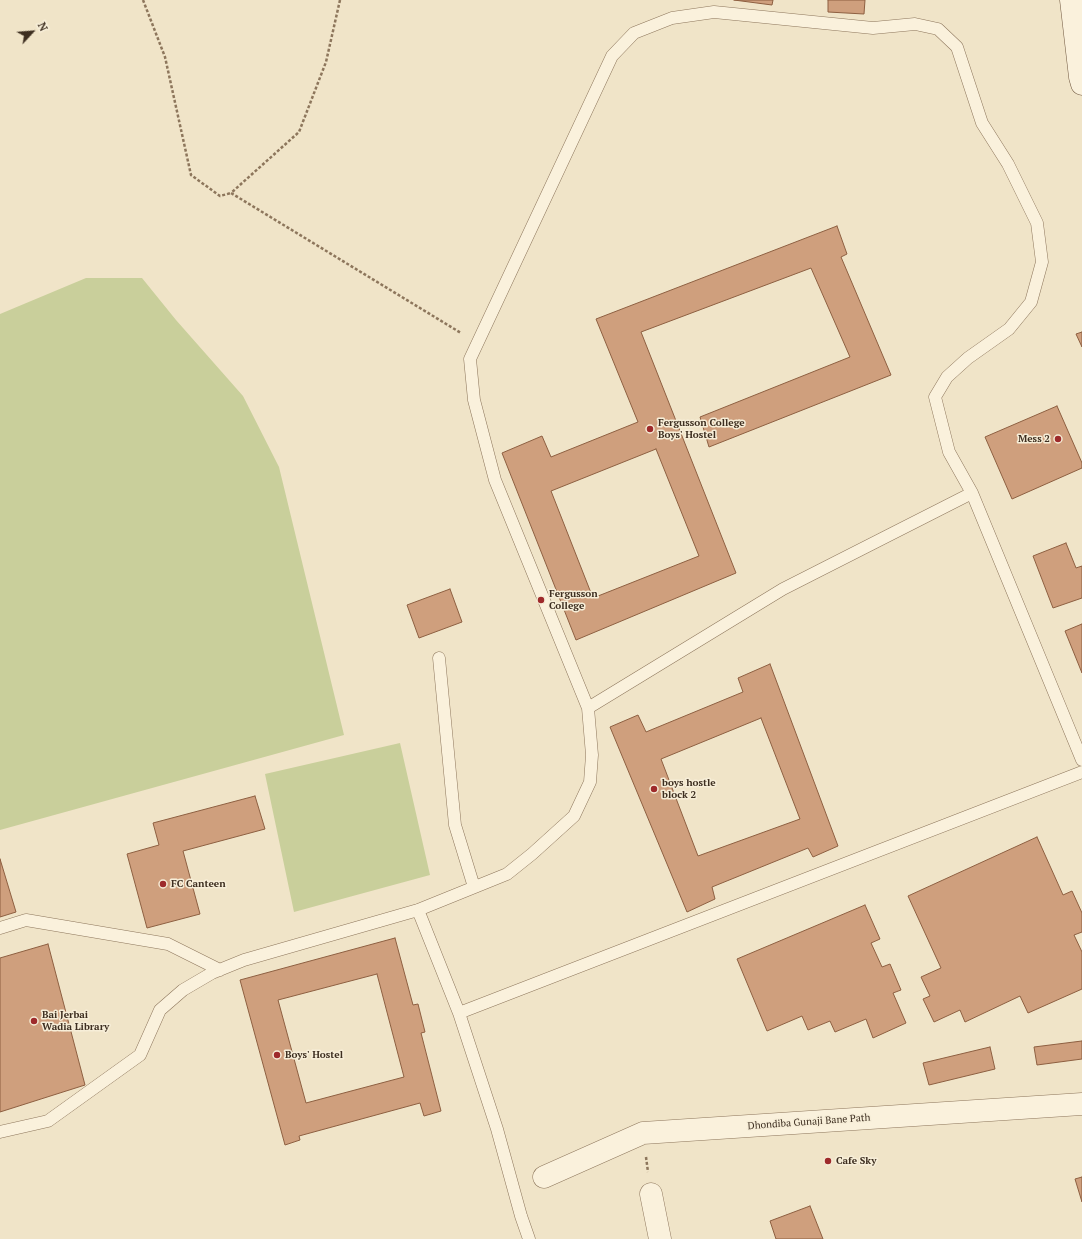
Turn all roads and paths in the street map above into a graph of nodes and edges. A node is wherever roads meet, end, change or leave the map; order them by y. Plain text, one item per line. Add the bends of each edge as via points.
1 (143, 0) edge
2 (340, 0) edge
3 (1071, 0) edge
4 (1082, 84) edge
5 (231, 193) junction
6 (477, 343) junction
7 (972, 493) junction
8 (439, 658) dead end
9 (588, 708) junction
10 (1082, 760) edge
11 (1082, 772) edge
12 (474, 887) junction
13 (418, 910) junction
14 (0, 928) edge
15 (220, 970) junction
16 (459, 1013) junction
17 (1082, 1104) edge
18 (0, 1132) edge
19 (646, 1156) dead end
20 (544, 1177) dead end
21 (650, 1186) joint
22 (529, 1239) edge
23 (660, 1239) edge

1 - 5 path via 165,57 191,175 220,196
2 - 5 path via 326,62 299,132
3 - 4 street
5 - 6 path
6 - 7 lane via 612,56 634,33 672,18 714,12 873,28 915,24 938,29 957,47 982,123 1008,164 1038,223 1042,262 1031,302 1023,313 1009,329 968,358 947,377 935,397 949,452
6 - 9 lane via 470,359 474,400 495,480
7 - 9 lane via 783,589
7 - 10 lane
8 - 12 lane via 454,825
9 - 12 lane via 592,755 590,782 574,816 507,874
11 - 16 lane
12 - 13 lane
13 - 15 lane via 244,960
13 - 16 lane
14 - 15 lane via 26,920 168,944
15 - 18 lane via 183,990 160,1010 140,1054 48,1121
16 - 22 lane
17 - 20 street, Dhondiba Gunaji Bane Path via 643,1132
19 - 21 path
21 - 23 street

